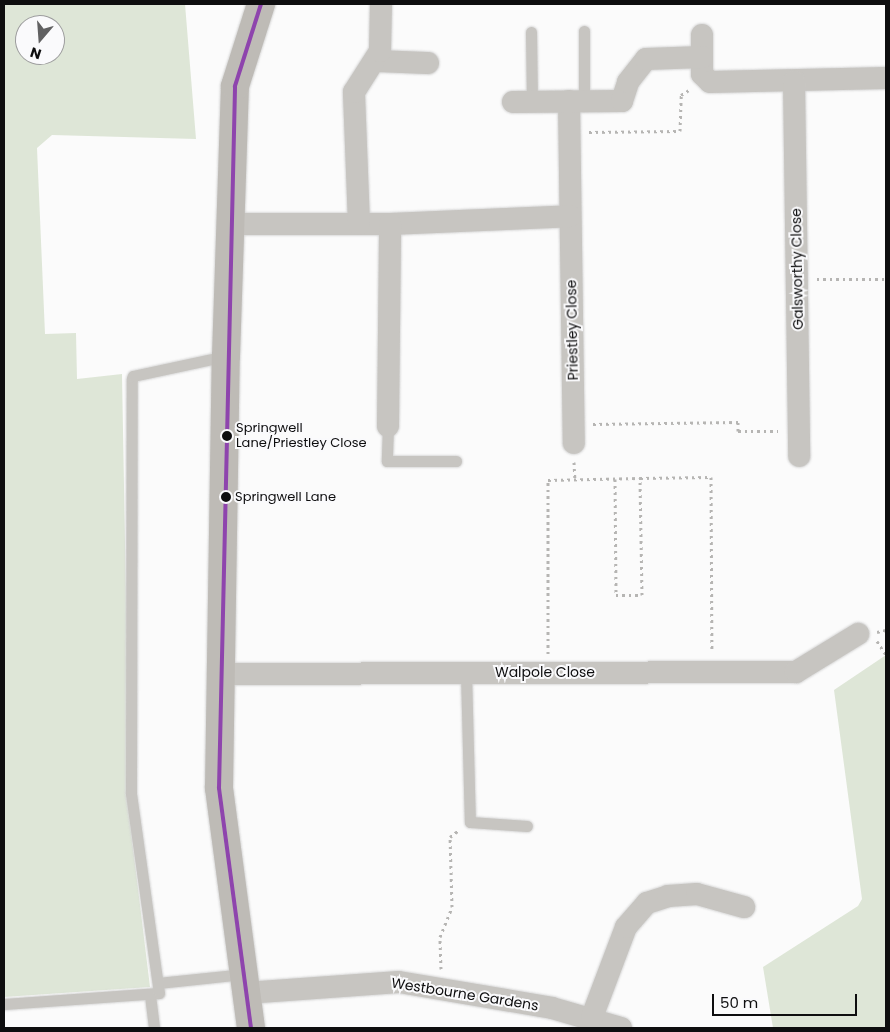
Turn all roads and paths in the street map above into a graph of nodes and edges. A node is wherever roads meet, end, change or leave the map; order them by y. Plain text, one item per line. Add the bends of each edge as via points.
1 (261, 4) edge
2 (381, 4) edge
3 (584, 31) dead end
4 (531, 32) dead end
5 (376, 61) junction
6 (428, 63) dead end
7 (886, 78) edge
8 (704, 80) junction
9 (794, 82) junction
10 (577, 101) junction
11 (523, 102) joint
12 (569, 132) junction
13 (570, 216) junction
14 (229, 224) junction
15 (358, 224) junction
16 (390, 224) junction
17 (797, 279) junction
18 (886, 279) edge
19 (226, 356) junction
20 (388, 426) joint
21 (799, 431) junction
22 (574, 434) joint
23 (799, 456) dead end
24 (456, 461) dead end
25 (640, 478) junction
26 (615, 479) junction
27 (865, 633) joint
28 (886, 655) edge
29 (466, 672) junction
30 (548, 672) junction
31 (712, 672) junction
32 (220, 674) junction
33 (470, 822) junction
34 (527, 826) dead end
35 (744, 907) dead end
36 (158, 983) junction
37 (244, 984) junction
38 (442, 989) junction
39 (150, 995) junction
40 (4, 1004) edge
41 (592, 1017) junction
42 (154, 1028) edge
43 (251, 1028) edge
44 (621, 1028) edge

1 - 14 street via 235,86
2 - 5 street
3 - 10 lane
4 - 11 lane
5 - 6 street
5 - 15 street via 354,92
7 - 9 street
8 - 9 street
8 - 10 street via 702,46 646,59 628,82 622,101
8 - 12 path via 681,95 680,131
9 - 17 street, Galsworthy Close
10 - 11 street
10 - 12 street, Priestley Close
12 - 13 street, Priestley Close
13 - 16 street
13 - 22 street, Priestley Close
14 - 15 street
14 - 19 street
15 - 16 street
16 - 20 street
17 - 18 path
17 - 21 street, Galsworthy Close
19 - 32 street
19 - 36 lane via 133,376 132,379 130,793
20 - 24 lane via 388,461
21 - 22 path via 738,431 738,422
21 - 23 street, Galsworthy Close
25 - 26 path
25 - 26 path via 642,595 616,596
25 - 31 path via 711,477
26 - 30 path via 548,480
27 - 28 path
27 - 31 street, Walpole Close via 796,672
29 - 30 street, Walpole Close
29 - 32 street, Walpole Close
29 - 33 lane
30 - 31 street, Walpole Close
32 - 37 street via 219,788
33 - 34 lane
33 - 38 path via 450,836 452,907 440,937
35 - 41 street via 698,894 668,896 647,904 626,927
36 - 37 lane
36 - 39 lane via 159,993
37 - 38 street, Westbourne Gardens via 376,982
37 - 43 street
38 - 41 street, Westbourne Gardens
39 - 40 lane
39 - 42 lane
41 - 44 street, Westbourne Gardens

